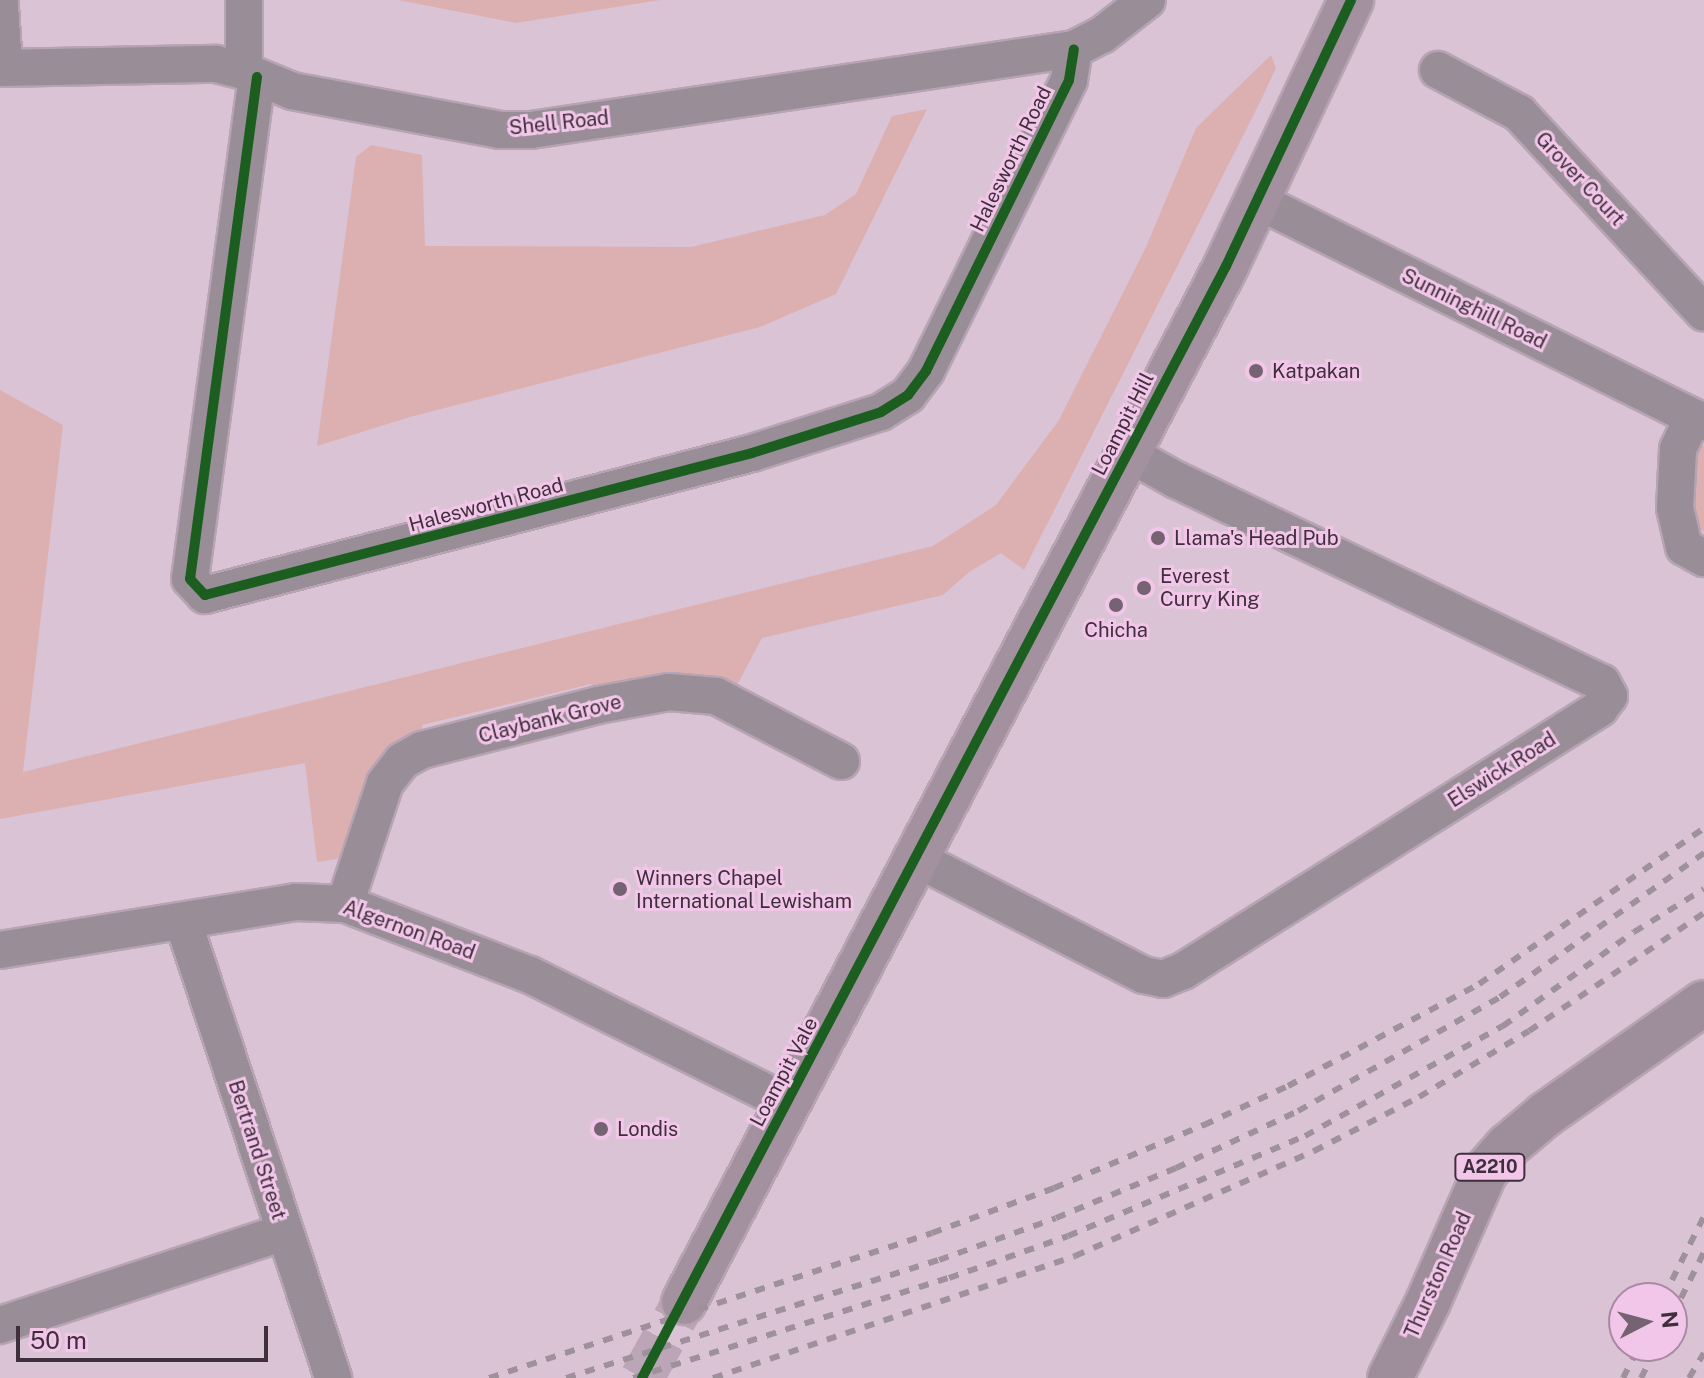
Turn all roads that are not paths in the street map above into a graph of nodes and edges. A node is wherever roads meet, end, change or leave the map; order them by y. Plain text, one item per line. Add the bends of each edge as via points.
1 (244, 0) edge
2 (1147, 0) edge
3 (1351, 0) edge
4 (0, 5) edge
5 (1074, 49) junction
6 (2, 68) edge
7 (1438, 70) dead end
8 (250, 74) junction
9 (1256, 200) junction
10 (1704, 313) edge
11 (1698, 420) edge
12 (1128, 453) junction
13 (1704, 558) edge
14 (841, 761) dead end
15 (917, 859) junction
16 (345, 904) junction
17 (183, 921) junction
18 (0, 950) edge
19 (1690, 1014) edge
20 (788, 1103) junction
21 (284, 1232) junction
22 (684, 1302) tunnel mouth
23 (0, 1325) edge
24 (333, 1378) edge
25 (1390, 1378) edge

1 - 8 street
2 - 5 street
3 - 9 highway, Loampit Hill
4 - 6 street
5 - 8 street, Shell Road via 531,130 486,128 322,97
5 - 8 street, Halesworth Road via 1069,80 926,371 908,395 881,412 737,457 205,595 190,579
6 - 8 street, Shell Road via 216,64
7 - 10 street, Grover Court via 1519,113
9 - 11 street, Sunninghill Road
9 - 12 highway, Loampit Hill
11 - 13 street, Sunninghill Road via 1678,449 1675,508 1684,547
12 - 15 highway, Loampit Hill
12 - 15 street, Elswick Road via 1602,683 1609,696 1600,708 1163,979 1144,975
14 - 16 street, Claybank Grove via 716,696 669,692 422,750 402,761 385,783
15 - 20 highway, Loampit Vale
16 - 17 street, Algernon Road via 296,902
16 - 20 street, Algernon Road via 530,975
17 - 18 street, Algernon Road
17 - 21 street, Bertrand Street
19 - 25 main road, Thurston Road / A2210 via 1546,1114 1485,1172
20 - 22 highway, Loampit Vale
21 - 23 street
21 - 24 street, Bertrand Street

